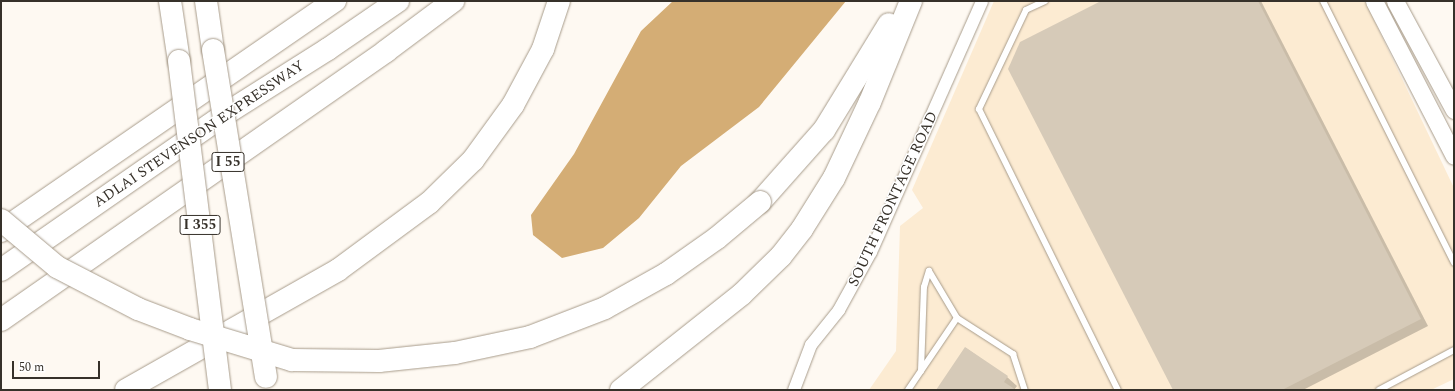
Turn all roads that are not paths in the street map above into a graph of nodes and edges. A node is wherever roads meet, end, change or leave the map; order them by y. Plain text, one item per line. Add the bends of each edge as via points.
1 (170, 1) edge
2 (206, 1) edge
3 (213, 1) edge
4 (327, 1) edge
5 (335, 1) edge
6 (398, 1) edge
7 (453, 1) edge
8 (559, 1) edge
9 (902, 1) edge
10 (911, 1) edge
11 (982, 1) edge
12 (1030, 1) edge
13 (1044, 1) edge
14 (1324, 1) edge
15 (1374, 1) edge
16 (1396, 1) edge
17 (1026, 10) junction
18 (294, 30) junction
19 (212, 41) junction
20 (1454, 110) edge
21 (1454, 156) edge
22 (1, 220) edge
23 (1, 231) edge
24 (1454, 263) edge
25 (1, 270) edge
26 (957, 318) junction
27 (1, 320) edge
28 (1454, 350) edge
29 (922, 371) junction
30 (267, 383) edge
31 (126, 390) edge
32 (220, 390) edge
33 (621, 390) edge
34 (794, 390) edge
35 (908, 390) edge
36 (1025, 390) edge
37 (1118, 390) edge
38 (1379, 390) edge

1 - 32 highway, I 355, bridge
2 - 19 highway, I 355
3 - 19 highway
4 - 18 highway
5 - 18 highway
6 - 25 highway, ADLAI STEVENSON EXPRESSWAY / I 55 via 230,111
7 - 27 highway, I 55 via 373,60
8 - 31 highway via 553,24 530,78 489,140 455,179 429,202 338,270
9 - 22 highway, bridge via 857,80 824,130 760,202 718,238 666,274 605,308 530,337 455,353 380,362 292,360 138,309 57,267
10 - 33 highway via 870,102 834,178 802,229 781,256 742,294
11 - 34 street, SOUTH FRONTAGE ROAD via 871,252 840,310 811,345
12 - 17 lane
13 - 17 lane
14 - 24 lane
15 - 21 street
16 - 20 street
17 - 37 lane via 980,109
18 - 23 highway
19 - 30 highway, I 355, bridge
26 - 29 lane
26 - 29 lane via 929,271 924,287
26 - 36 lane via 1013,354
28 - 38 lane
29 - 35 lane

